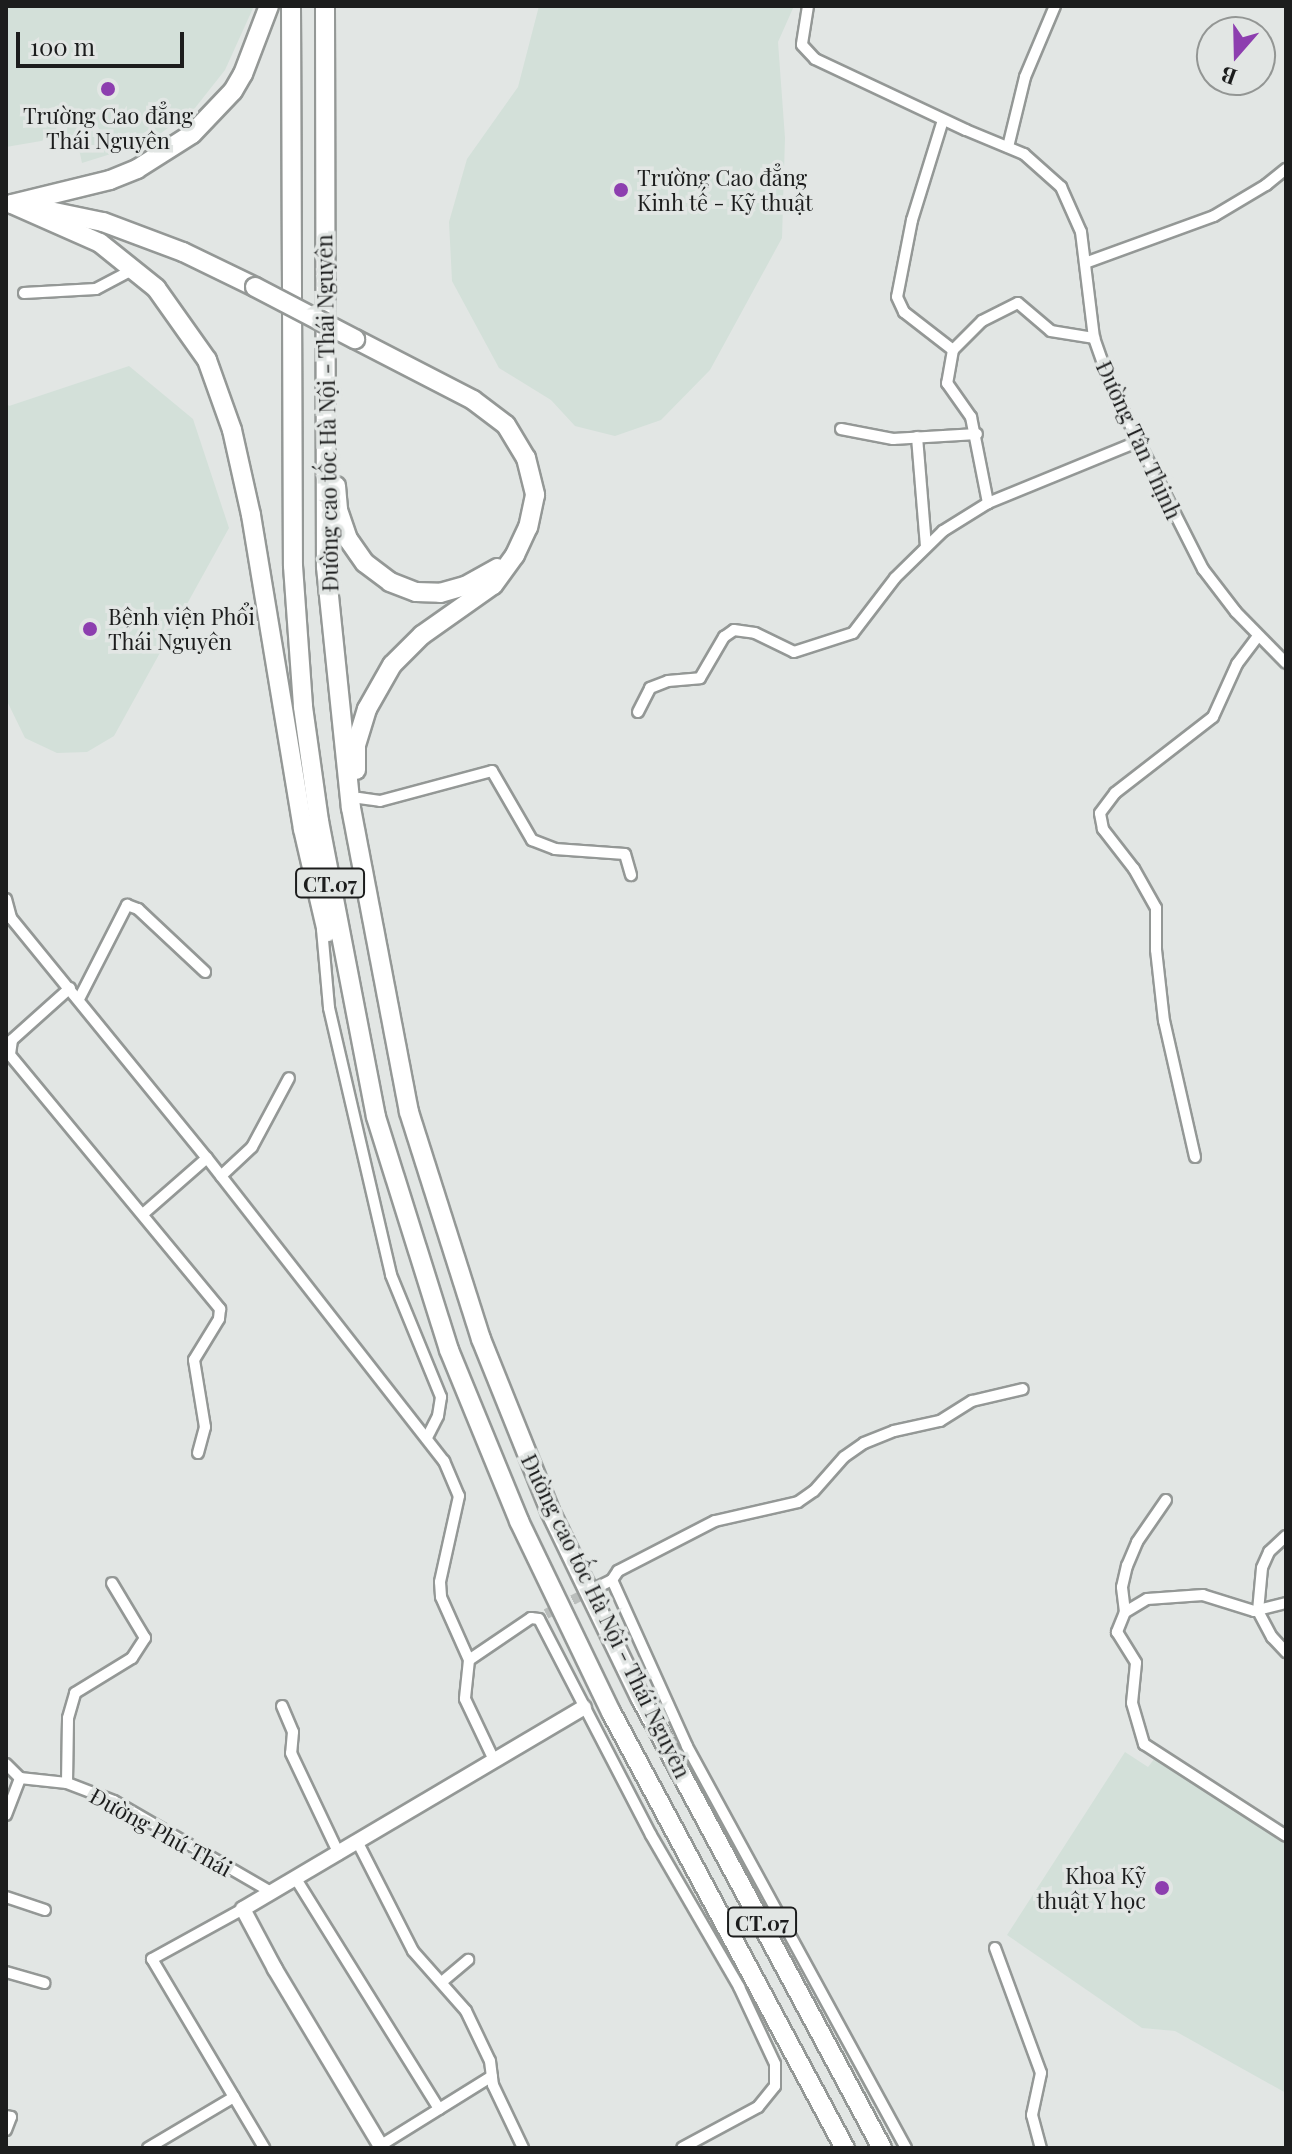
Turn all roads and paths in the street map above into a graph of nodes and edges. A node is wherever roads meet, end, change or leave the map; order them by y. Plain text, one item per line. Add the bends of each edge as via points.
1 (269, 6) edge
2 (291, 6) edge
3 (325, 6) edge
4 (808, 6) edge
5 (1055, 6) edge
6 (325, 118) junction
7 (943, 120) junction
8 (1008, 147) junction
9 (1286, 169) edge
10 (9, 203) edge
11 (1085, 263) junction
12 (132, 270) junction
13 (24, 293) dead end
14 (1094, 338) junction
15 (953, 350) junction
16 (841, 429) dead end
17 (977, 434) junction
18 (917, 437) junction
19 (1139, 441) junction
20 (988, 503) junction
21 (926, 546) junction
22 (515, 555) junction
23 (1258, 636) junction
24 (1286, 663) edge
25 (638, 712) dead end
26 (359, 798) junction
27 (631, 875) dead end
28 (6, 899) edge
29 (320, 900) junction
30 (9, 919) edge
31 (377, 958) junction
32 (205, 972) dead end
33 (70, 988) junction
34 (79, 999) junction
35 (289, 1078) dead end
36 (376, 1117) junction
37 (1195, 1157) dead end
38 (207, 1158) junction
39 (221, 1176) junction
40 (143, 1214) junction
41 (1023, 1389) dead end
42 (427, 1438) junction
43 (198, 1453) dead end
44 (1166, 1500) dead end
45 (1286, 1536) edge
46 (612, 1580) junction
47 (112, 1583) dead end
48 (600, 1586) tunnel mouth
49 (1286, 1603) edge
50 (1258, 1611) junction
51 (1125, 1612) junction
52 (1286, 1652) edge
53 (469, 1660) junction
54 (282, 1706) dead end
55 (584, 1707) junction
56 (494, 1760) junction
57 (6, 1764) edge
58 (20, 1778) junction
59 (67, 1783) junction
60 (6, 1815) edge
61 (1286, 1836) edge
62 (358, 1843) junction
63 (339, 1854) junction
64 (296, 1879) junction
65 (271, 1892) junction
66 (6, 1897) edge
67 (243, 1909) junction
68 (45, 1910) dead end
69 (995, 1948) dead end
70 (468, 1960) dead end
71 (6, 1972) edge
72 (443, 1981) junction
73 (44, 1983) dead end
74 (492, 2076) junction
75 (234, 2097) junction
76 (439, 2109) junction
77 (6, 2116) edge
78 (6, 2130) edge
79 (380, 2147) edge
80 (148, 2148) edge
81 (264, 2148) edge
82 (523, 2148) edge
83 (682, 2148) edge
84 (845, 2148) edge
85 (882, 2148) edge
86 (906, 2148) edge
87 (1041, 2148) edge

1 - 10 highway via 233,91 192,134 110,180
2 - 36 highway, Đường cao tốc Hà Nội - Thái Nguyên / CT.07 via 293,566 302,692 319,821
3 - 6 highway, Đường cao tốc Hà Nội - Thái Nguyên / CT.07
4 - 7 street, Đường Tân Thịnh via 802,45 815,59
5 - 8 street via 1025,77
6 - 22 highway via 335,273 335,477 348,539 365,563 390,582 416,592 465,586
6 - 31 highway, Đường cao tốc Hà Nội - Thái Nguyên / CT.07 via 326,567 351,808
7 - 8 street, Đường Tân Thịnh
7 - 15 street via 912,220 897,297 904,312
8 - 11 street, Đường Tân Thịnh via 1024,154 1061,187 1081,232
9 - 11 street via 1214,216
10 - 12 highway via 100,243
10 - 22 highway, bridge via 103,222 183,252 460,393 506,425 526,458 535,495
11 - 14 street, Đường Tân Thịnh
12 - 13 street via 96,289
12 - 29 highway via 156,288 207,360 232,430
14 - 15 street via 1051,331 1018,303 982,321
14 - 19 street, Đường Tân Thịnh
15 - 17 street via 947,383
16 - 18 street via 873,437
17 - 18 street
17 - 20 street
18 - 21 street
19 - 20 street
19 - 23 street, Đường Tân Thịnh via 1203,569
20 - 21 street
21 - 25 street via 853,633 794,652 755,633 734,630 724,637 700,678 650,688
22 - 26 highway via 493,585 422,635 392,665 367,709 356,746
23 - 24 street, Đường Tân Thịnh
23 - 37 street via 1237,664 1213,717 1115,793 1100,813 1103,829 1156,908 1164,1021
26 - 27 street via 380,801 492,771 532,840 550,848 625,854
26 - 31 highway via 376,899
28 - 30 street
29 - 36 highway
29 - 42 street via 329,1008 391,1275 441,1397
30 - 33 street
31 - 85 highway, Đường cao tốc Hà Nội - Thái Nguyên / CT.07 via 409,1112 481,1339 550,1511 640,1697
32 - 34 street via 138,909 127,905
33 - 34 street
33 - 40 street via 12,1040 10,1055
34 - 38 street
35 - 39 street via 252,1147
36 - 84 highway, Đường cao tốc Hà Nội - Thái Nguyên / CT.07 via 449,1350 519,1521 611,1712
38 - 39 street
38 - 40 street
39 - 42 street
40 - 43 street via 221,1312 194,1360 205,1427
41 - 46 street via 972,1401 940,1421 864,1443 798,1502 715,1521 618,1571
42 - 53 street via 459,1492 440,1582 446,1612
44 - 51 street via 1127,1566 1122,1587
45 - 50 street via 1262,1568
46 - 48 street
46 - 86 street via 687,1746
47 - 59 street via 145,1638 132,1658 75,1693 68,1718
49 - 50 street
50 - 51 street via 1203,1595 1147,1599
50 - 52 street
51 - 61 street via 1117,1632 1136,1663 1132,1703 1144,1744
53 - 55 street via 542,1616
53 - 56 street via 465,1699
54 - 63 street via 293,1732 291,1753
55 - 56 street
55 - 83 street via 739,1987 775,2064 775,2086 758,2107
56 - 62 street
57 - 58 street
58 - 59 street, Đường Phú Thái
58 - 60 street
59 - 65 street, Đường Phú Thái via 114,1801
62 - 63 street
62 - 72 street via 413,1951
63 - 64 street
64 - 65 street
64 - 76 street
65 - 67 street
66 - 68 street
67 - 75 street via 152,1959
67 - 79 street
69 - 87 street via 1041,2073 1032,2115
70 - 72 street
71 - 73 street
72 - 74 street via 466,2011
74 - 76 street
74 - 82 street
75 - 80 street
75 - 81 street
76 - 79 street
77 - 78 street via 11,2117

